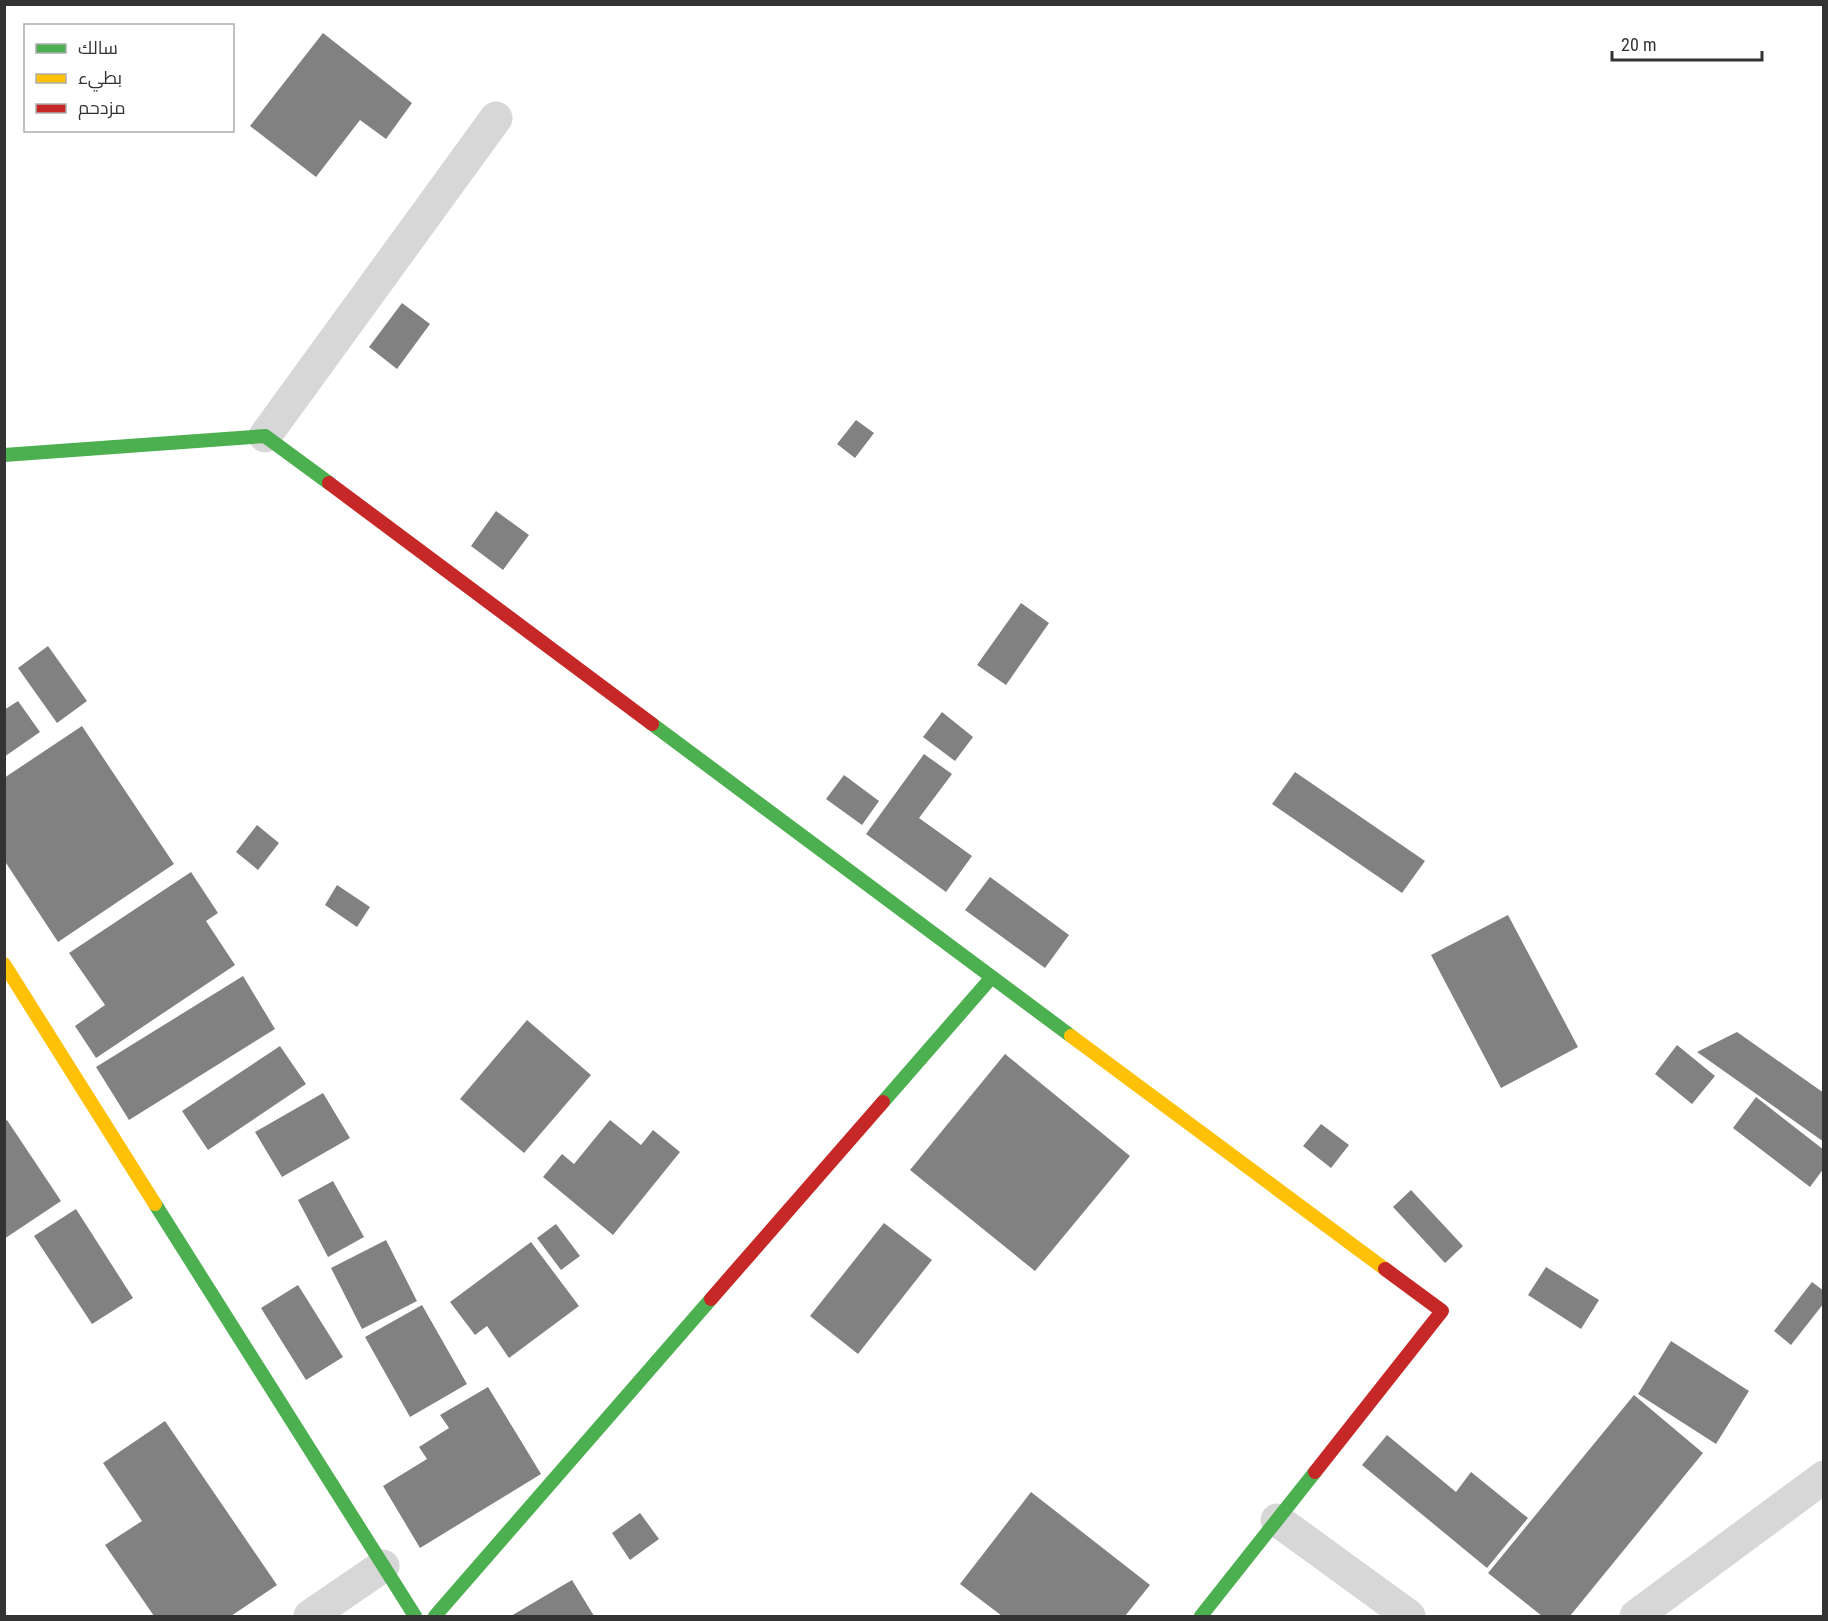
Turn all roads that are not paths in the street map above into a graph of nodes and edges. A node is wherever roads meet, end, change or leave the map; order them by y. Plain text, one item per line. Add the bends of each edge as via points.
1 (496, 118) dead end
2 (265, 436) junction
3 (4, 455) edge
4 (4, 964) edge
5 (992, 977) junction
6 (1824, 1477) edge
7 (1277, 1520) junction
8 (383, 1566) junction
9 (310, 1617) edge
10 (415, 1617) edge
11 (435, 1617) edge
12 (1201, 1617) edge
13 (1409, 1617) edge
14 (1636, 1617) edge

1 - 2 street
2 - 3 street
2 - 5 street
4 - 8 street
5 - 7 street via 1442,1311
5 - 11 street
6 - 14 street
7 - 12 street
7 - 13 street
8 - 9 street
8 - 10 street

